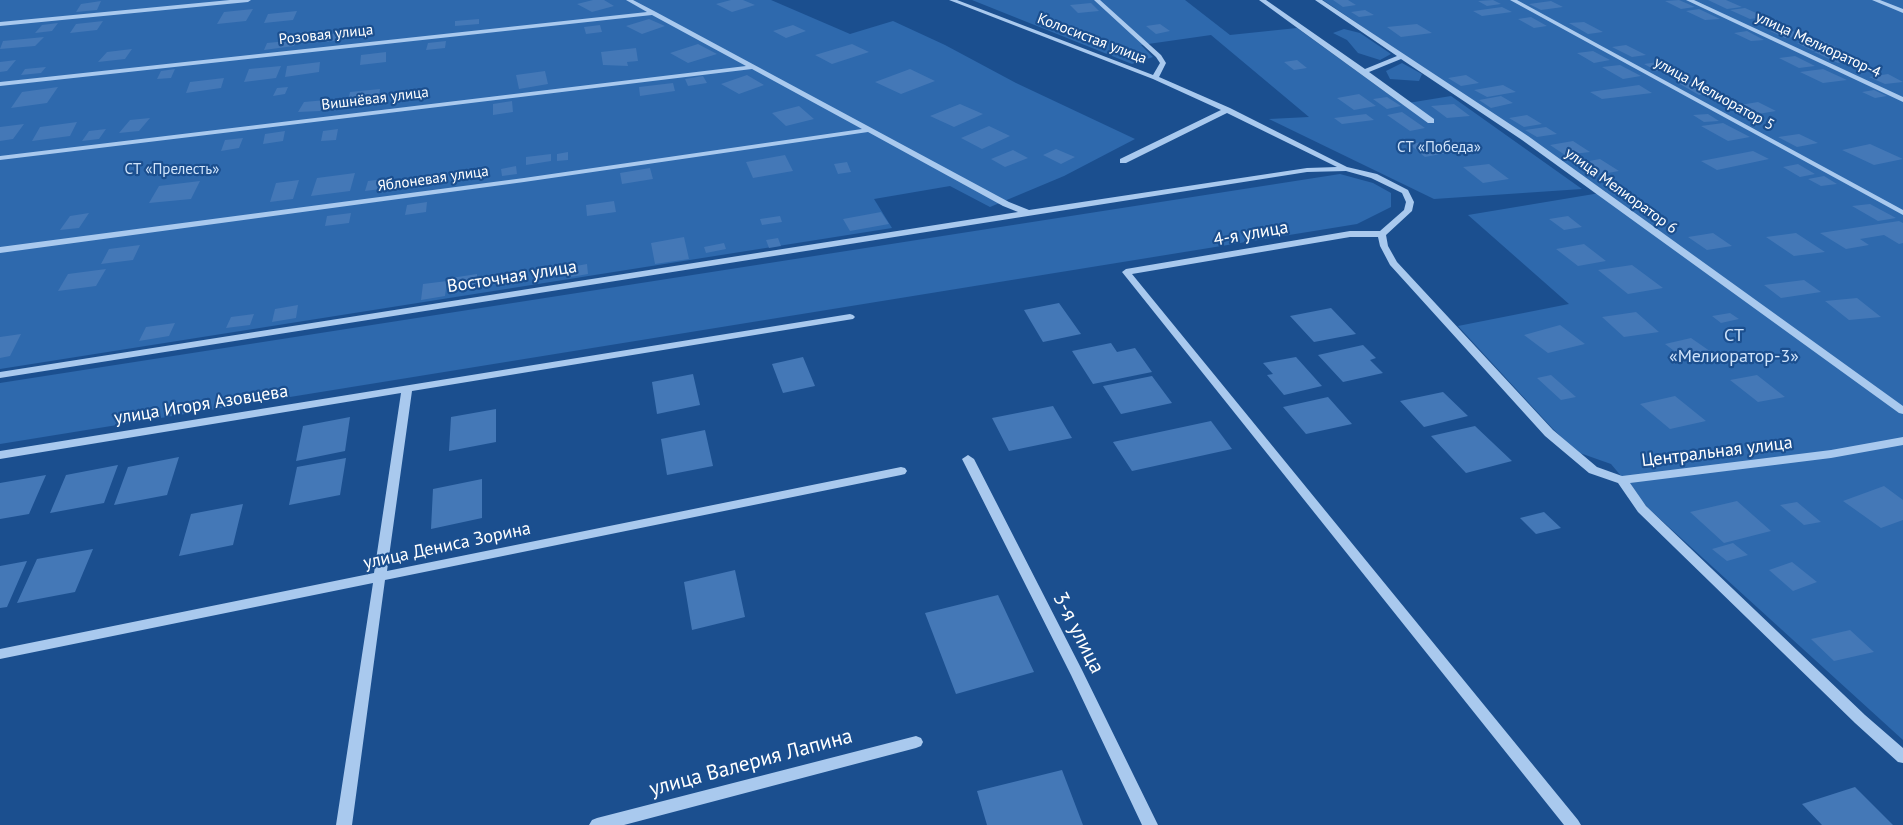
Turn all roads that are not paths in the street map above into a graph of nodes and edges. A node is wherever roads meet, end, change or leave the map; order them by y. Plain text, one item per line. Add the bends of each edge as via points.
1 (248, 0) edge
2 (628, 0) edge
3 (952, 0) edge
4 (1097, 0) edge
5 (1263, 0) edge
6 (1317, 0) edge
7 (1513, 0) edge
8 (1689, 0) edge
9 (1875, 0) edge
10 (1903, 11) edge
11 (654, 13) junction
12 (0, 24) edge
13 (1402, 56) junction
14 (754, 67) junction
15 (1364, 72) junction
16 (1155, 78) junction
17 (0, 84) edge
18 (1903, 100) edge
19 (1227, 110) junction
20 (1431, 121) dead end
21 (870, 130) junction
22 (0, 158) edge
23 (1123, 160) dead end
24 (1346, 169) junction
25 (1028, 213) junction
26 (1903, 213) edge
27 (1382, 234) junction
28 (0, 250) edge
29 (850, 316) dead end
30 (0, 375) edge
31 (407, 388) junction
32 (1903, 411) edge
33 (1903, 441) edge
34 (0, 455) edge
35 (968, 459) dead end
36 (901, 471) dead end
37 (1622, 480) junction
38 (380, 578) junction
39 (0, 654) edge
40 (916, 742) dead end
41 (1903, 757) edge
42 (344, 825) edge
43 (597, 825) edge
44 (1150, 825) edge
45 (1573, 825) edge

1 - 12 street
2 - 11 street
3 - 16 street, Колосистая улица
4 - 16 street via 1159,56 1163,63
5 - 15 street
6 - 13 street, улица Мелиоратор 6
7 - 26 street, улица Мелиоратор 5
8 - 18 street, улица Мелиоратор-4
9 - 10 street
11 - 14 street
11 - 17 street, Розовая улица
13 - 15 street
13 - 32 street, улица Мелиоратор 6 via 1525,138
14 - 21 street
14 - 22 street, Вишнёвая улица
15 - 20 street
16 - 19 street, Колосистая улица
19 - 23 street
19 - 24 street, Колосистая улица
21 - 25 street
21 - 28 street, Яблоневая улица
24 - 25 street, Восточная улица via 1307,170
24 - 27 street via 1374,176 1405,192 1410,202 1408,212
25 - 30 street, Восточная улица
27 - 37 street, Центральная улица via 1393,263 1549,433 1593,470
27 - 45 street, 4-я улица via 1350,234 1126,272
29 - 31 street, улица Игоря Азовцева
31 - 34 street, улица Игоря Азовцева
31 - 38 street
33 - 37 street, Центральная улица
35 - 44 street, 3-я улица
36 - 38 street, улица Дениса Зорина
37 - 41 street via 1642,509
38 - 39 street, улица Дениса Зорина
38 - 42 street
40 - 43 street, улица Валерия Лапина

